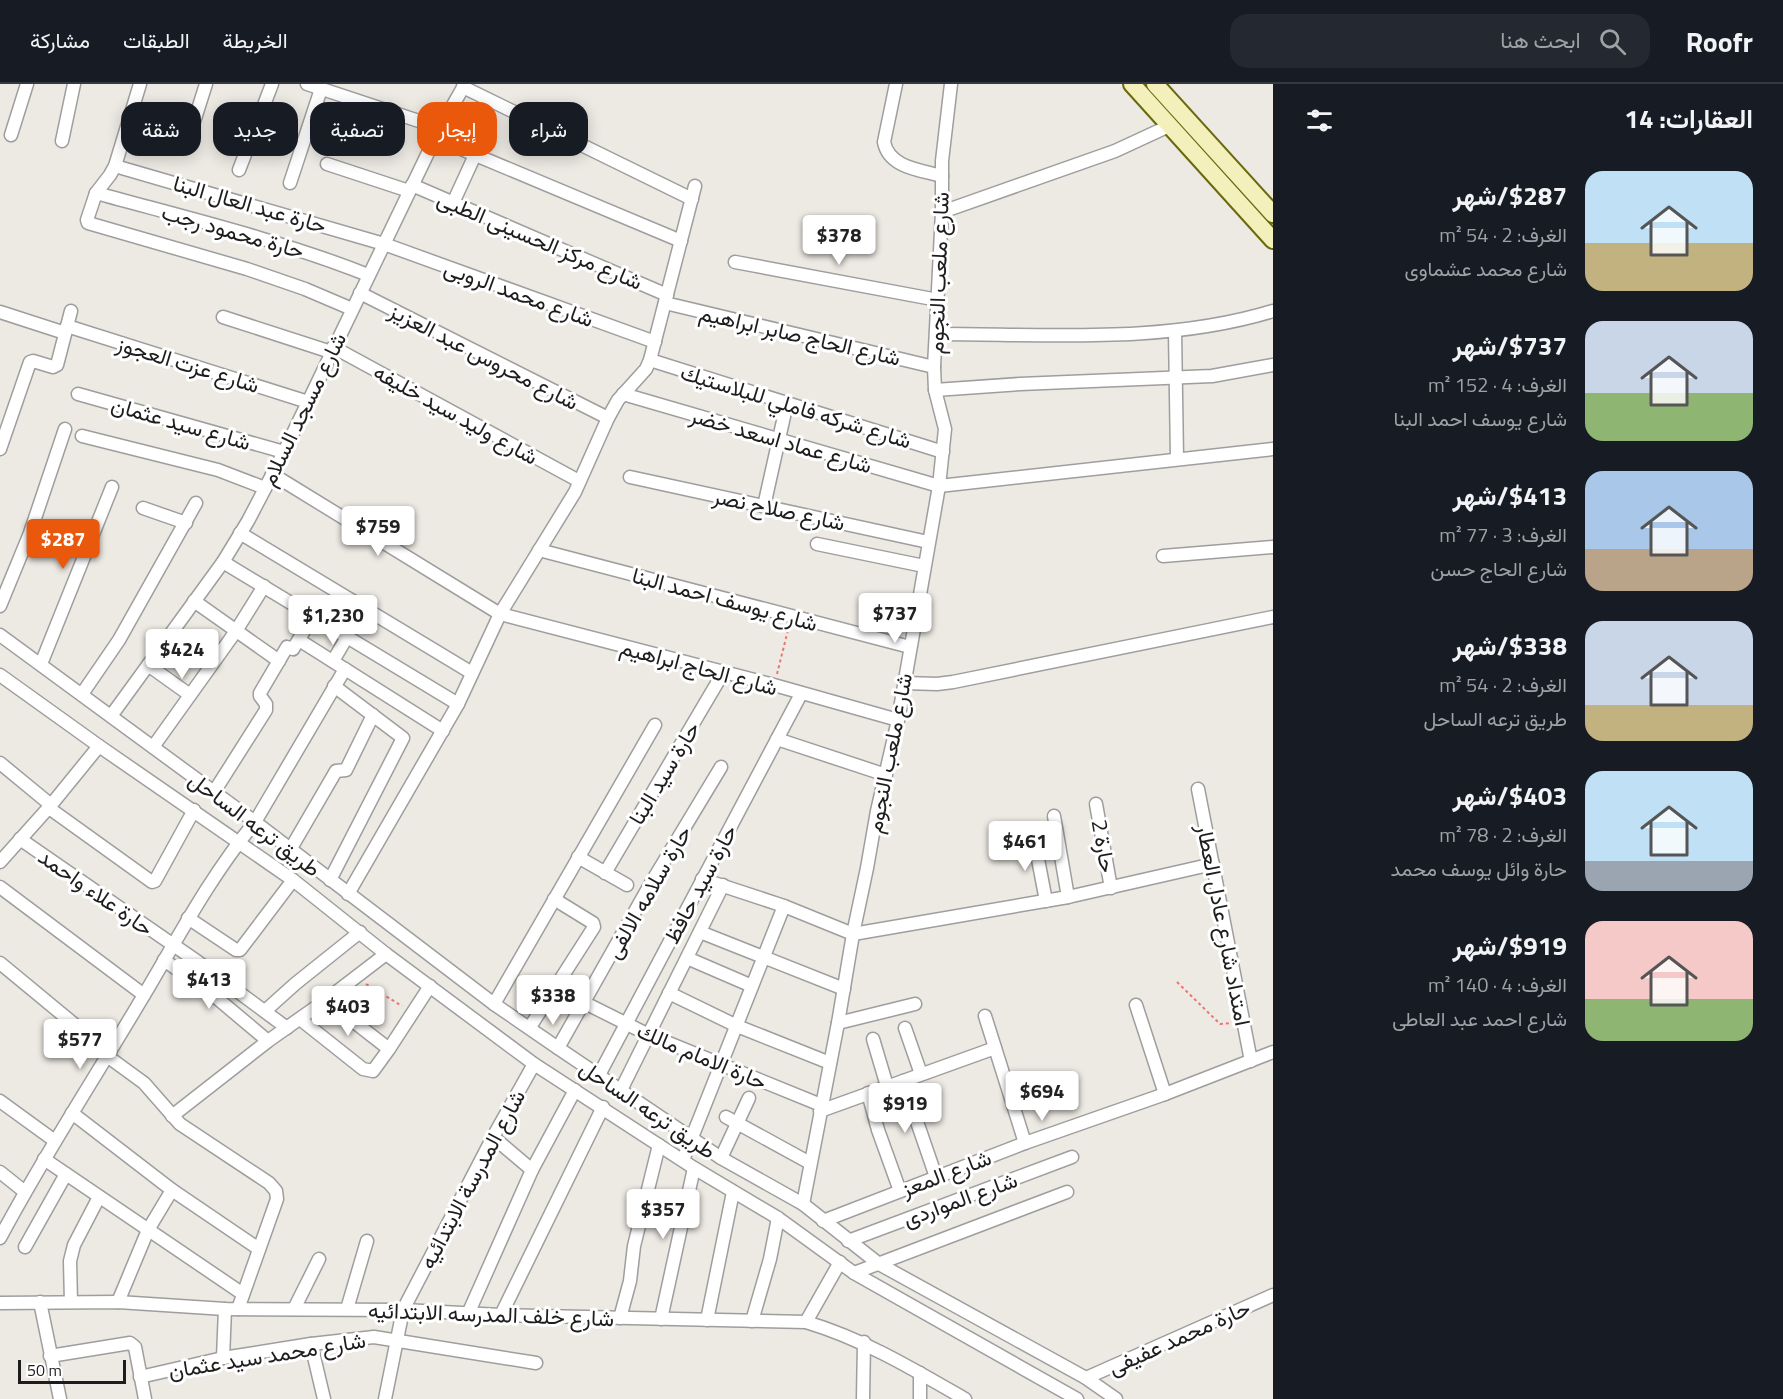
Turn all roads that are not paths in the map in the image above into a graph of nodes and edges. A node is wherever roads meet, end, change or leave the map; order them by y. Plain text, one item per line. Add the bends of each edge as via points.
1 (27, 84) edge
2 (74, 84) edge
3 (140, 84) edge
4 (206, 84) edge
5 (272, 84) edge
6 (307, 84) edge
7 (896, 84) edge
8 (951, 84) edge
9 (1132, 84) edge
10 (1155, 84) edge
11 (464, 86) edge
12 (321, 88) junction
13 (200, 102) edge
14 (455, 102) edge
15 (417, 125) edge
16 (1169, 126) junction
17 (11, 135) dead end
18 (62, 141) dead end
19 (426, 156) edge
20 (475, 156) edge
21 (477, 156) edge
22 (327, 164) dead end
23 (115, 166) junction
24 (239, 170) dead end
25 (942, 176) junction
26 (290, 183) dead end
27 (695, 186) dead end
28 (411, 188) junction
29 (96, 193) junction
30 (692, 199) junction
31 (453, 203) junction
32 (942, 212) junction
33 (1273, 214) edge
34 (1273, 240) edge
35 (681, 241) junction
36 (384, 244) junction
37 (735, 262) dead end
38 (368, 275) junction
39 (360, 293) junction
40 (666, 299) junction
41 (938, 300) junction
42 (352, 309) junction
43 (71, 311) dead end
44 (1273, 311) edge
45 (0, 312) edge
46 (224, 317) dead end
47 (66, 330) junction
48 (1175, 331) junction
49 (937, 334) junction
50 (655, 342) junction
51 (332, 349) junction
52 (650, 360) junction
53 (1273, 365) edge
54 (934, 367) junction
55 (1175, 378) junction
56 (935, 390) junction
57 (78, 394) dead end
58 (623, 394) junction
59 (308, 402) junction
60 (787, 403) junction
61 (608, 418) junction
62 (65, 429) dead end
63 (82, 436) dead end
64 (779, 440) junction
65 (0, 449) edge
66 (1273, 449) edge
67 (284, 452) junction
68 (943, 452) junction
69 (1177, 459) junction
70 (272, 474) junction
71 (630, 477) dead end
72 (579, 481) junction
73 (939, 486) junction
74 (112, 487) dead end
75 (265, 488) junction
76 (196, 503) dead end
77 (764, 506) junction
78 (142, 508) dead end
79 (186, 523) junction
80 (240, 533) junction
81 (928, 542) junction
82 (817, 544) dead end
83 (1273, 547) edge
84 (539, 550) junction
85 (1163, 556) dead end
86 (223, 562) junction
87 (924, 566) junction
88 (264, 586) junction
89 (195, 601) junction
90 (0, 606) edge
91 (500, 614) junction
92 (313, 616) junction
93 (1273, 617) edge
94 (236, 631) junction
95 (0, 635) edge
96 (347, 637) junction
97 (299, 639) junction
98 (910, 647) junction
99 (279, 661) junction
100 (333, 661) junction
101 (41, 664) junction
102 (148, 665) junction
103 (345, 669) junction
104 (472, 673) junction
105 (723, 673) junction
106 (0, 675) edge
107 (904, 683) junction
108 (334, 686) junction
109 (82, 694) junction
110 (801, 694) junction
111 (190, 695) junction
112 (458, 704) junction
113 (373, 715) junction
114 (111, 716) junction
115 (898, 720) junction
116 (655, 725) dead end
117 (443, 731) junction
118 (777, 739) junction
119 (99, 746) junction
120 (153, 747) junction
121 (0, 763) edge
122 (721, 767) dead end
123 (886, 775) junction
124 (1198, 789) dead end
125 (214, 792) junction
126 (1096, 804) dead end
127 (50, 806) junction
128 (194, 810) junction
129 (1054, 816) dead end
130 (255, 822) junction
131 (1034, 838) dead end
132 (20, 839) junction
133 (238, 843) junction
134 (290, 849) junction
135 (578, 857) junction
136 (0, 862) edge
137 (1213, 864) junction
138 (605, 873) junction
139 (702, 879) junction
140 (293, 880) junction
141 (330, 880) junction
142 (627, 885) dead end
143 (723, 885) junction
144 (0, 887) edge
145 (1111, 888) junction
146 (348, 894) junction
147 (1068, 897) junction
148 (554, 899) junction
149 (1046, 901) junction
150 (784, 906) junction
151 (188, 918) junction
152 (360, 932) junction
153 (700, 932) junction
154 (853, 934) junction
155 (173, 945) junction
156 (386, 954) junction
157 (764, 957) junction
158 (687, 958) junction
159 (164, 960) junction
160 (0, 963) edge
161 (429, 986) junction
162 (752, 986) junction
163 (844, 989) junction
164 (669, 993) junction
165 (144, 995) junction
166 (326, 1000) junction
167 (585, 1003) junction
168 (494, 1004) junction
169 (915, 1004) dead end
170 (1136, 1005) dead end
171 (265, 1011) junction
172 (985, 1016) dead end
173 (300, 1019) junction
174 (626, 1023) junction
175 (838, 1023) junction
176 (737, 1026) junction
177 (530, 1027) junction
178 (288, 1028) junction
179 (904, 1028) dead end
180 (649, 1035) junction
181 (873, 1039) dead end
182 (268, 1041) junction
183 (558, 1048) junction
184 (995, 1048) junction
185 (389, 1049) junction
186 (1273, 1052) edge
187 (108, 1054) junction
188 (1251, 1061) junction
189 (830, 1063) junction
190 (534, 1064) junction
191 (721, 1064) junction
192 (921, 1074) junction
193 (599, 1075) junction
194 (903, 1081) junction
195 (887, 1086) junction
196 (575, 1090) junction
197 (621, 1090) junction
198 (868, 1093) junction
199 (1165, 1094) junction
200 (749, 1098) dead end
201 (0, 1101) edge
202 (603, 1107) junction
203 (820, 1108) junction
204 (72, 1113) junction
205 (172, 1116) junction
206 (732, 1119) junction
207 (493, 1137) junction
208 (692, 1138) junction
209 (55, 1141) junction
210 (1025, 1143) junction
211 (659, 1145) junction
212 (1072, 1157) dead end
213 (721, 1158) junction
214 (44, 1159) junction
215 (683, 1160) junction
216 (810, 1163) junction
217 (694, 1168) junction
218 (532, 1170) junction
219 (0, 1172) edge
220 (66, 1174) junction
221 (936, 1177) junction
222 (172, 1190) junction
223 (900, 1191) junction
224 (24, 1192) junction
225 (733, 1192) junction
226 (1067, 1192) dead end
227 (99, 1197) junction
228 (803, 1204) junction
229 (778, 1218) junction
230 (823, 1221) junction
231 (148, 1230) junction
232 (0, 1238) edge
233 (367, 1241) dead end
234 (848, 1241) junction
235 (25, 1247) dead end
236 (259, 1249) junction
237 (319, 1259) dead end
238 (840, 1262) junction
239 (879, 1264) junction
240 (854, 1273) junction
241 (243, 1294) junction
242 (1273, 1295) edge
243 (40, 1302) junction
244 (71, 1302) junction
245 (118, 1302) junction
246 (0, 1303) edge
247 (231, 1309) junction
248 (294, 1309) junction
249 (347, 1309) junction
250 (403, 1310) junction
251 (468, 1314) junction
252 (501, 1315) junction
253 (620, 1318) junction
254 (661, 1319) junction
255 (707, 1320) junction
256 (752, 1321) junction
257 (806, 1322) junction
258 (396, 1342) junction
259 (864, 1342) junction
260 (311, 1344) junction
261 (50, 1356) junction
262 (223, 1358) junction
263 (536, 1363) dead end
264 (920, 1373) junction
265 (140, 1377) junction
266 (1086, 1378) junction
267 (60, 1399) edge
268 (145, 1399) edge
269 (324, 1399) edge
270 (385, 1399) edge
271 (864, 1399) edge
272 (920, 1399) edge
273 (965, 1399) edge
274 (1077, 1399) edge
275 (1116, 1399) edge

1 - 17 street
2 - 18 street
3 - 23 street
4 - 13 street
5 - 24 street
6 - 12 street
7 - 25 street via 884,142 886,150 898,163
8 - 25 street, شارع ملعب النجوم
9 - 16 main road
10 - 33 main road
11 - 14 street, شارع مسجد السلام
11 - 30 street
12 - 15 street
12 - 26 street
16 - 32 street via 1115,151
16 - 34 main road
19 - 28 street, شارع مسجد السلام
20 - 31 street
21 - 35 street
22 - 28 street, شارع مركز الحسينى الطبى
23 - 29 street
23 - 36 street, حارة عبد العال البنا
25 - 32 street, شارع ملعب النجوم
27 - 30 street
28 - 31 street, شارع مركز الحسينى الطبى
28 - 36 street, شارع مسجد السلام
29 - 38 street, حارة محمود رجب via 299,249
29 - 42 street via 88,223 247,269
30 - 35 street
31 - 40 street, شارع مركز الحسينى الطبى
32 - 41 street, شارع ملعب النجوم
35 - 40 street
36 - 38 street, شارع مسجد السلام
36 - 50 street, شارع محمد الروبى
37 - 41 street
38 - 39 street, شارع مسجد السلام
39 - 42 street, شارع مسجد السلام
39 - 61 street, شارع محروس عبد العزيز
40 - 50 street
40 - 54 street, شارع الحاج صابر ابراهيم
41 - 49 street, شارع ملعب النجوم
42 - 51 street, شارع مسجد السلام
43 - 47 street
44 - 48 street
45 - 47 street, شارع عزت العجوز
46 - 51 street, شارع وليد سيد خليفه
47 - 59 street, شارع عزت العجوز
47 - 65 street via 56,367 30,362
48 - 49 street
48 - 55 street
49 - 54 street, شارع ملعب النجوم
50 - 52 street
51 - 59 street, شارع مسجد السلام
51 - 72 street, شارع وليد سيد خليفه
52 - 58 street
52 - 60 street, شارع شركه فاملي للبلاستيك
53 - 55 street
54 - 56 street, شارع ملعب النجوم
55 - 56 street
55 - 69 street
56 - 68 street, شارع ملعب النجوم via 945,429
57 - 67 street, شارع سيد عثمان
58 - 61 street
58 - 64 street, شارع عماد اسعد خضر
59 - 67 street, شارع مسجد السلام
60 - 64 street
60 - 68 street, شارع شركه فاملي للبلاستيك
61 - 72 street
62 - 90 street
63 - 75 street via 218,470
64 - 73 street, شارع عماد اسعد خضر
64 - 77 street
66 - 69 street
67 - 70 street, شارع مسجد السلام
68 - 73 street, شارع ملعب النجوم
69 - 73 street
70 - 75 street, شارع مسجد السلام
70 - 91 street, شارع الحاج ابراهيم
71 - 77 street, شارع صلاح نصر
72 - 84 street
73 - 81 street, شارع ملعب النجوم
74 - 101 street
75 - 80 street, شارع مسجد السلام
76 - 79 street
77 - 81 street, شارع صلاح نصر
78 - 79 street
79 - 109 street via 119,640
80 - 86 street, شارع مسجد السلام
80 - 104 street
81 - 87 street, شارع ملعب النجوم
82 - 87 street
83 - 85 street
84 - 91 street
84 - 98 street, شارع يوسف احمد البنا
86 - 88 street
86 - 89 street, شارع مسجد السلام
87 - 98 street, شارع ملعب النجوم
88 - 92 street
88 - 94 street
89 - 94 street
89 - 102 street, شارع مسجد السلام
91 - 104 street
91 - 105 street, شارع الحاج ابراهيم
92 - 96 street
92 - 97 street
93 - 107 street via 953,682
94 - 99 street
94 - 111 street
95 - 101 street, طريق ترعه الساحل
96 - 100 street
96 - 112 street
97 - 99 street via 292,649 287,647
97 - 100 street
98 - 107 street, شارع ملعب النجوم
99 - 125 street via 260,693 266,710
100 - 103 street
101 - 109 street, طريق ترعه الساحل
102 - 111 street
102 - 114 street, شارع مسجد السلام
103 - 108 street
103 - 117 street
104 - 112 street
105 - 110 street, شارع الحاج ابراهيم
105 - 138 street, حارة سيد البنا
106 - 119 street, طريق ترعه الساحل
107 - 115 street, شارع ملعب النجوم
108 - 113 street
108 - 130 street
109 - 114 street, طريق ترعه الساحل
110 - 115 street, شارع الحاج ابراهيم
110 - 118 street, حارة سيد حافظ
111 - 120 street
112 - 117 street
113 - 134 street via 346,770 336,771
113 - 141 street via 403,738
114 - 120 street, طريق ترعه الساحل
115 - 123 street, شارع ملعب النجوم
116 - 135 street
117 - 146 street
118 - 123 street
118 - 139 street, حارة سيد حافظ
119 - 127 street
119 - 128 street, طريق ترعه الساحل
120 - 125 street, طريق ترعه الساحل
121 - 127 street
122 - 167 street, حارة سلامه الالفى
123 - 154 street, شارع ملعب النجوم
124 - 137 street, امتداد شارع عادل العطار
125 - 130 street, طريق ترعه الساحل
126 - 145 street, حارة 2
127 - 128 street via 154,882
127 - 132 street
128 - 133 street, طريق ترعه الساحل
129 - 147 street
130 - 133 street
130 - 134 street, طريق ترعه الساحل
131 - 149 street
132 - 136 street
132 - 155 street, حارة علاء واحمد
133 - 140 street, طريق ترعه الساحل
133 - 151 street
134 - 141 street, طريق ترعه الساحل
135 - 138 street
135 - 148 street
137 - 145 street
137 - 188 street, امتداد شارع عادل العطار
138 - 142 street
139 - 143 street
139 - 174 street, حارة سيد حافظ
140 - 151 street via 240,950
140 - 152 street, طريق ترعه الساحل
141 - 146 street, طريق ترعه الساحل
143 - 150 street
143 - 153 street
144 - 165 street
145 - 147 street
146 - 168 street, طريق ترعه الساحل
147 - 149 street
148 - 168 street
148 - 177 street via 594,927
149 - 154 street
150 - 154 street
150 - 157 street
151 - 155 street
152 - 156 street, طريق ترعه الساحل
152 - 171 street
153 - 157 street
153 - 158 street
154 - 163 street, شارع ملعب النجوم
155 - 159 street
155 - 171 street, حارة علاء واحمد
156 - 161 street, طريق ترعه الساحل
156 - 166 street
157 - 162 street
157 - 163 street
158 - 162 street
158 - 164 street
159 - 165 street
159 - 182 street
160 - 187 street
161 - 185 street
161 - 190 street, طريق ترعه الساحل
162 - 176 street
163 - 175 street, شارع ملعب النجوم
164 - 176 street
164 - 180 street
165 - 187 street
166 - 173 street
166 - 185 street
167 - 174 street, حارة الامام مالك
167 - 183 street, حارة سلامه الالفى
168 - 177 street, طريق ترعه الساحل
169 - 175 street
170 - 199 street
171 - 178 street, حارة علاء واحمد
172 - 184 street
173 - 178 street
173 - 185 street via 369,1072
174 - 180 street, حارة الامام مالك
174 - 193 street, حارة سيد حافظ
175 - 189 street, شارع ملعب النجوم
176 - 189 street
176 - 191 street
177 - 183 street, طريق ترعه الساحل
178 - 182 street
179 - 192 street
180 - 191 street, حارة الامام مالك
180 - 197 street
181 - 195 street
182 - 205 street
183 - 193 street, طريق ترعه الساحل
184 - 192 street
184 - 210 street
186 - 188 street, شارع المعز
187 - 204 street
187 - 205 street via 144,1083
188 - 199 street, شارع المعز
189 - 203 street, شارع ملعب النجوم
190 - 196 street, طريق ترعه الساحل
190 - 207 street, شارع المدرسة الابتدائيه
191 - 203 street, حارة الامام مالك
191 - 208 street
192 - 194 street
193 - 197 street, طريق ترعه الساحل
194 - 195 street
194 - 221 street
195 - 198 street
196 - 202 street, طريق ترعه الساحل
196 - 218 street
197 - 208 street, طريق ترعه الساحل
198 - 203 street
198 - 223 street
199 - 210 street, شارع المعز
200 - 206 street
201 - 209 street
202 - 211 street, طريق ترعه الساحل
202 - 252 street
203 - 216 street, شارع ملعب النجوم
204 - 209 street
204 - 222 street
205 - 236 street via 276,1191 276,1203
206 - 213 street
206 - 216 street
207 - 218 street
207 - 250 street, شارع المدرسة الابتدائيه
208 - 213 street, طريق ترعه الساحل
208 - 215 street
209 - 214 street
210 - 221 street, شارع المعز
211 - 215 street, طريق ترعه الساحل
211 - 253 street
212 - 234 street, شارع المواردى
213 - 228 street, طريق ترعه الساحل
214 - 220 street
214 - 224 street
215 - 217 street, طريق ترعه الساحل
216 - 228 street, شارع ملعب النجوم
217 - 225 street, طريق ترعه الساحل
217 - 254 street
218 - 251 street
219 - 224 street
220 - 227 street
220 - 235 street
221 - 223 street, شارع المعز
222 - 231 street
222 - 236 street
223 - 230 street, شارع المعز
224 - 232 street
225 - 229 street, طريق ترعه الساحل
225 - 255 street
226 - 239 street
227 - 231 street
227 - 244 street via 74,1245 70,1261
228 - 230 street, طريق ترعه الساحل
229 - 238 street, طريق ترعه الساحل
229 - 256 street
230 - 234 street, طريق ترعه الساحل
231 - 241 street
231 - 245 street
233 - 249 street
234 - 239 street, طريق ترعه الساحل
236 - 241 street
237 - 248 street
238 - 240 street, طريق ترعه الساحل
238 - 257 street
239 - 240 street
239 - 266 street, طريق ترعه الساحل
240 - 274 street, طريق ترعه الساحل
241 - 247 street
242 - 266 street, حارة محمد عفيفى
243 - 244 street, شارع خلف المدرسه الابتدائيه
243 - 246 street, شارع خلف المدرسه الابتدائيه
243 - 261 street
244 - 245 street, شارع خلف المدرسه الابتدائيه
245 - 247 street, شارع خلف المدرسه الابتدائيه
247 - 248 street, شارع خلف المدرسه الابتدائيه
247 - 262 street
248 - 249 street, شارع خلف المدرسه الابتدائيه
249 - 250 street, شارع خلف المدرسه الابتدائيه
250 - 251 street, شارع خلف المدرسه الابتدائيه
250 - 258 street, شارع المدرسة الابتدائيه
251 - 252 street, شارع خلف المدرسه الابتدائيه
252 - 253 street, شارع خلف المدرسه الابتدائيه
253 - 254 street, شارع خلف المدرسه الابتدائيه
254 - 255 street, شارع خلف المدرسه الابتدائيه
255 - 256 street, شارع خلف المدرسه الابتدائيه
256 - 257 street, شارع خلف المدرسه الابتدائيه
257 - 259 street, شارع خلف المدرسه الابتدائيه
258 - 260 street, شارع محمد سيد عثمان via 374,1337
258 - 263 street, شارع محمد سيد عثمان
258 - 270 street, شارع المدرسة الابتدائيه
259 - 264 street, شارع خلف المدرسه الابتدائيه
259 - 271 street
260 - 262 street, شارع محمد سيد عثمان
260 - 269 street
261 - 265 street via 127,1343 134,1345
261 - 267 street
262 - 265 street, شارع محمد سيد عثمان
264 - 272 street
264 - 273 street, شارع خلف المدرسه الابتدائيه
265 - 268 street
266 - 275 street, طريق ترعه الساحل

